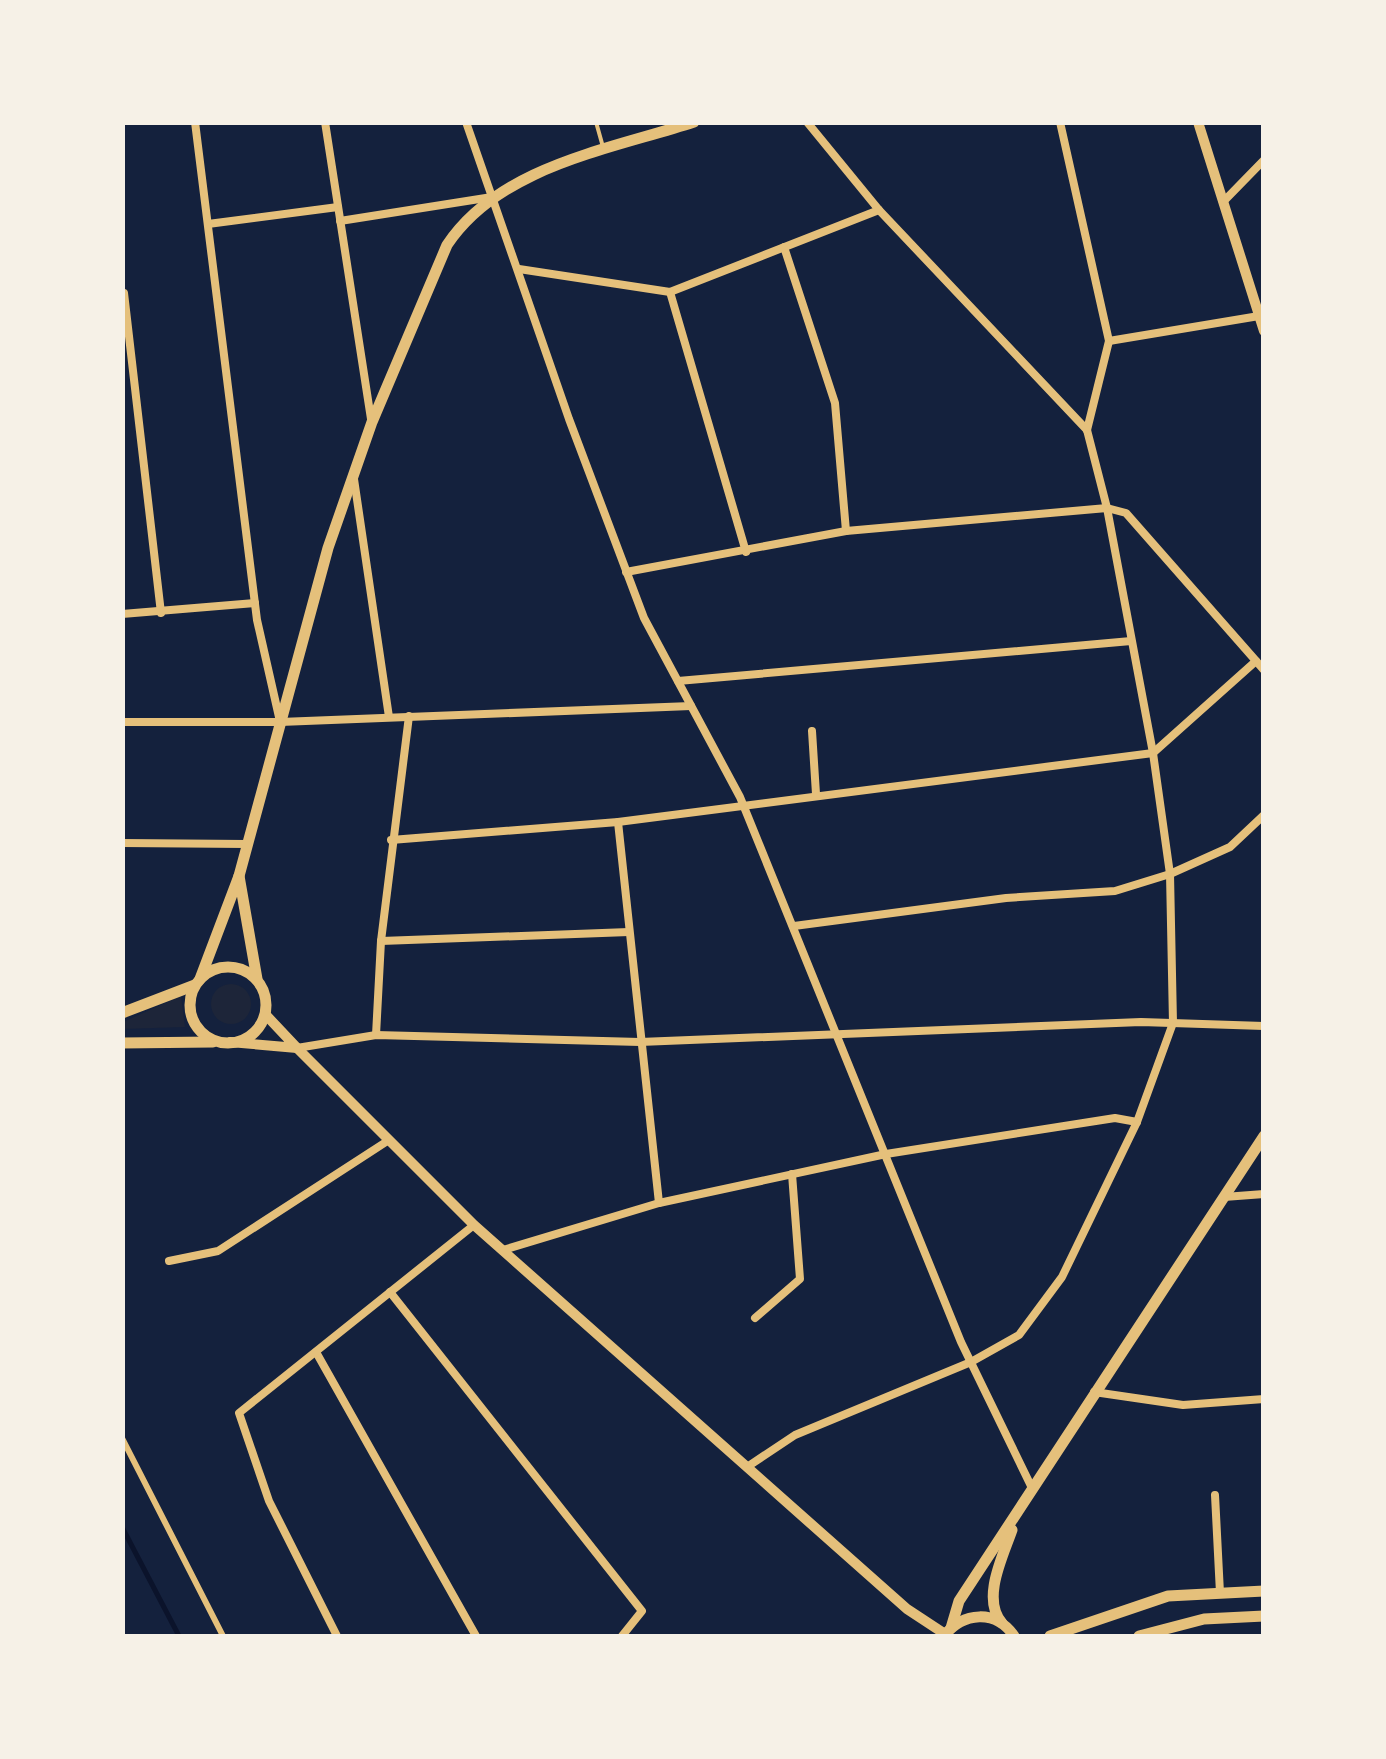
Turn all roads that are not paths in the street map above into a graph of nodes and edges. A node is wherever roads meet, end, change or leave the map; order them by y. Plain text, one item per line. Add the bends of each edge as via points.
1 (195, 122) edge
2 (325, 122) edge
3 (466, 122) edge
4 (596, 122) edge
5 (694, 122) edge
6 (807, 122) edge
7 (1060, 122) edge
8 (1198, 122) edge
9 (604, 152) junction
10 (1264, 160) edge
11 (492, 197) junction
12 (1223, 202) junction
13 (338, 207) junction
14 (878, 210) junction
15 (340, 221) junction
16 (208, 224) junction
17 (784, 247) junction
18 (519, 269) junction
19 (670, 292) junction
20 (124, 293) edge
21 (1259, 316) junction
22 (1264, 331) edge
23 (1109, 341) junction
24 (372, 422) junction
25 (1086, 430) junction
26 (354, 476) junction
27 (1108, 508) junction
28 (846, 531) junction
29 (746, 552) junction
30 (626, 572) junction
31 (255, 603) junction
32 (122, 614) edge
33 (161, 614) junction
34 (1131, 640) junction
35 (1256, 662) junction
36 (1264, 670) edge
37 (678, 681) junction
38 (691, 706) junction
39 (408, 716) junction
40 (389, 717) junction
41 (122, 722) edge
42 (280, 722) junction
43 (812, 730) dead end
44 (1153, 753) junction
45 (816, 794) junction
46 (742, 804) junction
47 (1264, 816) edge
48 (618, 822) junction
49 (392, 840) junction
50 (122, 843) edge
51 (247, 844) junction
52 (1170, 874) junction
53 (238, 876) junction
54 (794, 926) junction
55 (629, 932) junction
56 (380, 941) junction
57 (257, 979) junction
58 (197, 982) junction
59 (122, 1014) edge
60 (265, 1014) junction
61 (1174, 1023) junction
62 (1264, 1026) edge
63 (838, 1034) junction
64 (376, 1035) junction
65 (224, 1042) junction
66 (640, 1042) junction
67 (122, 1043) edge
68 (297, 1048) junction
69 (1137, 1122) junction
70 (1264, 1136) edge
71 (389, 1140) junction
72 (886, 1154) junction
73 (792, 1174) junction
74 (1264, 1194) edge
75 (1224, 1197) junction
76 (658, 1203) junction
77 (474, 1225) junction
78 (502, 1250) junction
79 (170, 1261) dead end
80 (390, 1292) junction
81 (755, 1318) dead end
82 (316, 1352) junction
83 (971, 1362) junction
84 (1093, 1392) junction
85 (1264, 1399) edge
86 (122, 1438) edge
87 (747, 1467) junction
88 (1032, 1489) junction
89 (1215, 1496) dead end
90 (1016, 1517) junction
91 (1264, 1590) edge
92 (1220, 1593) junction
93 (1264, 1616) edge
94 (1002, 1623) junction
95 (947, 1633) edge
96 (223, 1636) edge
97 (337, 1636) edge
98 (476, 1636) edge
99 (623, 1636) edge
100 (1014, 1636) edge
101 (1050, 1636) edge
102 (1140, 1636) edge

1 - 16 street
2 - 13 street
3 - 11 street
4 - 9 lane
5 - 9 main road
6 - 14 street
7 - 23 street
8 - 12 street
9 - 11 main road
10 - 12 street
11 - 15 street
11 - 18 street
11 - 24 main road via 447,246
12 - 21 street
13 - 15 street
13 - 16 street
14 - 17 street
14 - 25 street
15 - 24 street
16 - 31 street
17 - 19 street
17 - 28 street via 835,403
18 - 19 street
18 - 30 street
19 - 29 street
20 - 33 street
21 - 22 street
21 - 23 street
23 - 25 street
24 - 26 main road
25 - 27 street
26 - 40 street
26 - 42 main road
27 - 28 street
27 - 34 street
27 - 35 street via 1126,512
28 - 29 street
29 - 30 street
30 - 37 street
31 - 33 street
31 - 42 street
32 - 33 street
34 - 37 street
34 - 44 street
35 - 36 street
35 - 44 street
37 - 38 street
38 - 39 street
38 - 46 street
39 - 40 street
39 - 49 street
40 - 42 street
41 - 42 street
42 - 51 main road
43 - 45 street
44 - 45 street
44 - 52 street
45 - 46 street
46 - 48 street
46 - 54 street
47 - 52 street via 1230,848
48 - 49 street
48 - 55 street
49 - 56 street
50 - 51 street
51 - 53 main road
52 - 54 street via 1115,891
52 - 61 street
53 - 57 main road
53 - 58 main road
54 - 63 street
55 - 56 street
55 - 66 street
56 - 64 street
57 - 58 main road via 222,967
57 - 60 main road
58 - 59 main road
58 - 65 main road via 192,1019 207,1037
60 - 65 main road via 252,1035
60 - 68 street
61 - 62 street
61 - 63 street
61 - 69 street
63 - 66 street
63 - 72 street
64 - 66 street
64 - 68 street
65 - 67 main road
65 - 68 street
66 - 76 street
68 - 71 street
69 - 72 street via 1115,1118
69 - 83 street via 1062,1277 1019,1336
70 - 75 main road
71 - 77 street
71 - 79 street via 218,1251
72 - 73 street
72 - 83 street
73 - 76 street
73 - 81 street via 800,1279
74 - 75 street
75 - 84 main road
76 - 78 street
77 - 78 street
77 - 80 street
78 - 87 street
80 - 82 street
80 - 99 street via 642,1611
82 - 97 street via 240,1413 268,1501
82 - 98 street
83 - 87 street via 796,1435
83 - 88 street
84 - 85 street via 1183,1404
84 - 88 main road
86 - 96 street
87 - 95 street via 907,1609
88 - 90 main road
89 - 92 street
90 - 94 main road via 996,1576 994,1603
90 - 95 main road via 959,1601
91 - 92 main road
92 - 101 main road via 1168,1596
93 - 102 main road via 1204,1619
94 - 95 main road via 978,1616
94 - 100 main road

